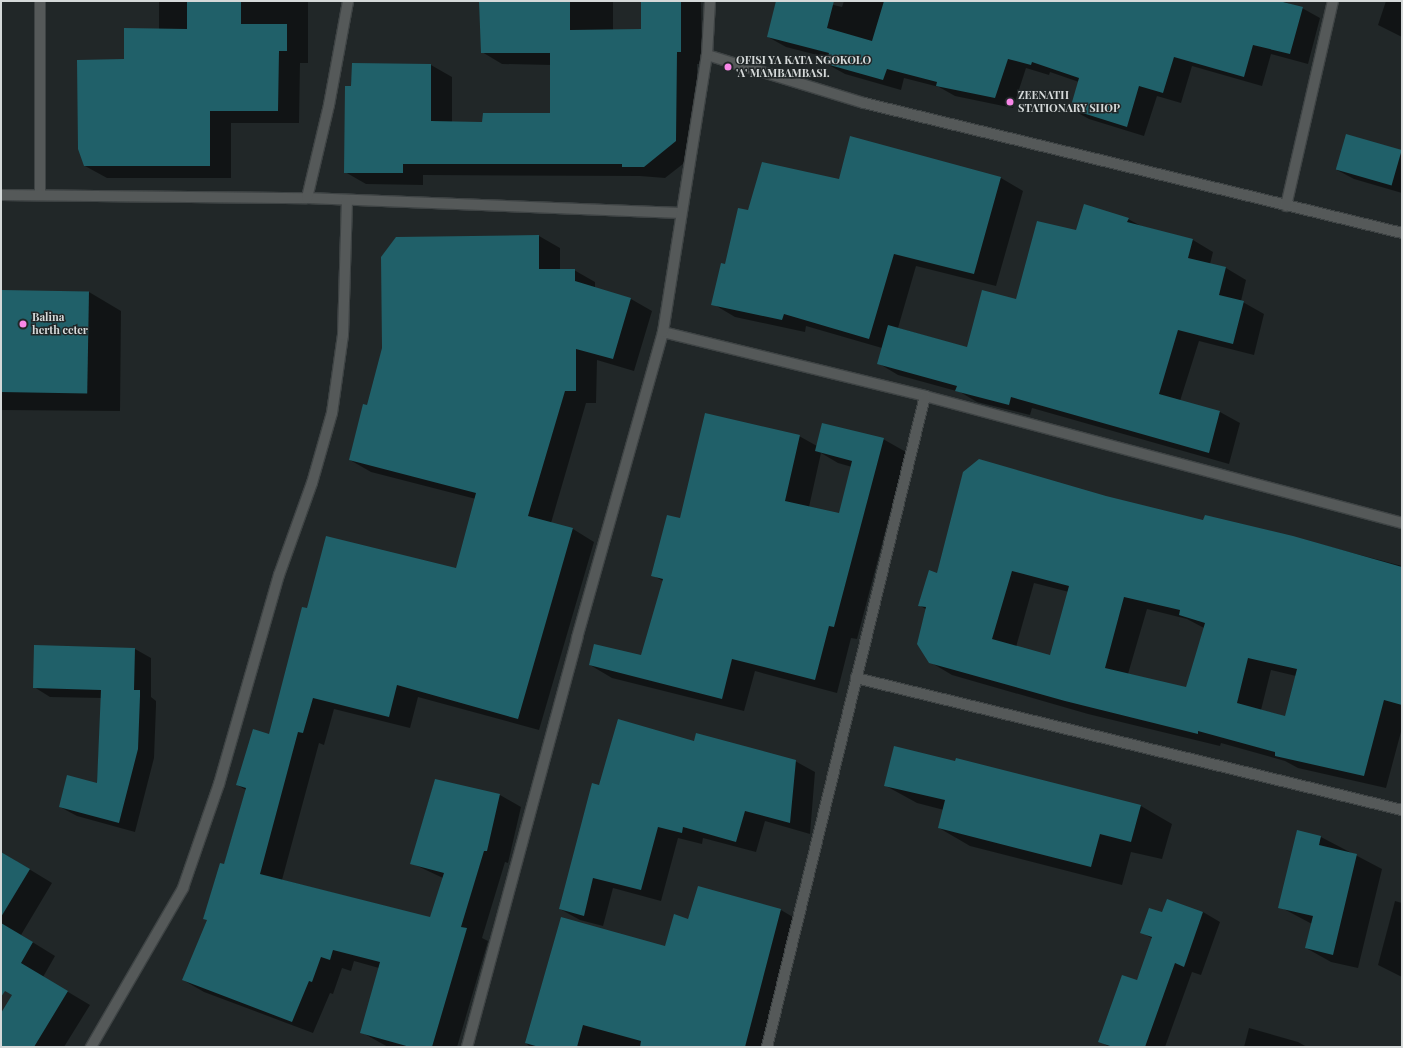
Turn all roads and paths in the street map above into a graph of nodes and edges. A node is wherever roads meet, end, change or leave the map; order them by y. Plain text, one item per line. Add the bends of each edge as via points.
1 (40, 1) edge
2 (348, 1) edge
3 (710, 1) edge
4 (1333, 1) edge
5 (707, 55) junction
6 (1, 195) edge
7 (40, 195) junction
8 (307, 198) junction
9 (347, 200) junction
10 (1286, 206) junction
11 (681, 213) junction
12 (1402, 233) edge
13 (663, 332) junction
14 (925, 396) junction
15 (1402, 522) edge
16 (856, 678) junction
17 (1402, 810) edge
18 (91, 1047) edge
19 (467, 1047) edge
20 (767, 1047) edge

1 - 7 street
2 - 8 street via 329,105
3 - 5 street
4 - 10 street
5 - 10 street via 864,103
5 - 11 street
6 - 7 street
7 - 8 street
8 - 9 street
9 - 11 street
9 - 18 street via 343,335 332,413 312,483 279,575 218,784 183,888
10 - 12 street
11 - 13 street
13 - 14 street
13 - 19 street via 577,638
14 - 15 street
14 - 16 street
16 - 17 street
16 - 20 street

